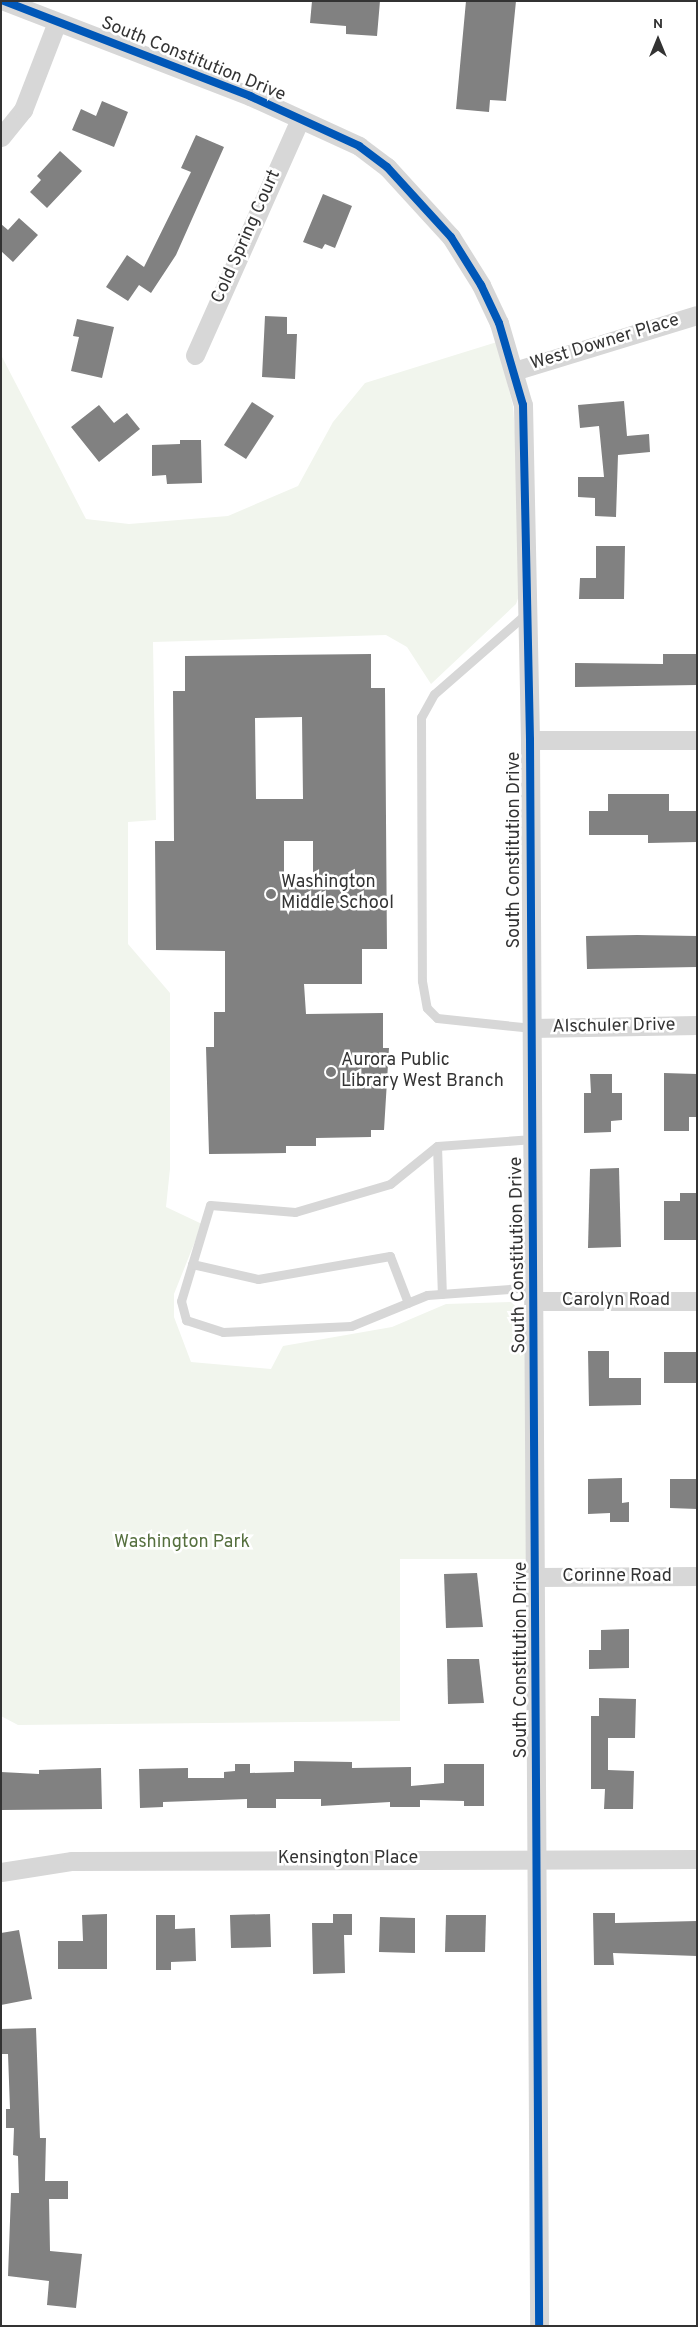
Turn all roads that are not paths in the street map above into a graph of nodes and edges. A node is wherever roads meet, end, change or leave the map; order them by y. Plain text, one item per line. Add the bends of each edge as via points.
1 (4, 1) edge
2 (57, 22) junction
3 (300, 119) junction
4 (1, 136) edge
5 (697, 315) edge
6 (195, 356) dead end
7 (514, 371) junction
8 (529, 611) junction
9 (530, 740) junction
10 (697, 740) edge
11 (697, 1025) edge
12 (532, 1028) junction
13 (533, 1139) junction
14 (437, 1146) junction
15 (192, 1264) junction
16 (442, 1294) junction
17 (535, 1294) junction
18 (697, 1301) edge
19 (408, 1303) junction
20 (697, 1576) edge
21 (537, 1577) junction
22 (537, 1860) junction
23 (697, 1860) edge
24 (1, 1872) edge
25 (540, 2326) edge

1 - 2 street, South Constitution Drive
2 - 3 street, South Constitution Drive
2 - 4 street via 23,110
3 - 6 street, Cold Spring Court
3 - 7 street, South Constitution Drive via 359,146 387,167 451,237 496,316
5 - 7 street, West Downer Place
7 - 8 street, South Constitution Drive via 522,405
8 - 9 street, South Constitution Drive
8 - 12 lane via 434,694 421,718 424,999 437,1018 450,1022
9 - 10 street
9 - 12 street, South Constitution Drive
11 - 12 street, Alschuler Drive
12 - 13 street, South Constitution Drive
13 - 14 lane
13 - 17 street, South Constitution Drive
14 - 15 lane via 390,1184 295,1212 210,1205
14 - 16 lane
15 - 19 lane via 258,1279 390,1256
15 - 19 lane via 181,1301 186,1320 223,1332 351,1326
16 - 17 lane
16 - 19 lane
17 - 18 street, Carolyn Road
17 - 21 street, South Constitution Drive
20 - 21 street, Corinne Road
21 - 22 street, South Constitution Drive
22 - 23 street, Kensington Place
22 - 24 street, Kensington Place via 72,1861
22 - 25 street, South Constitution Drive

